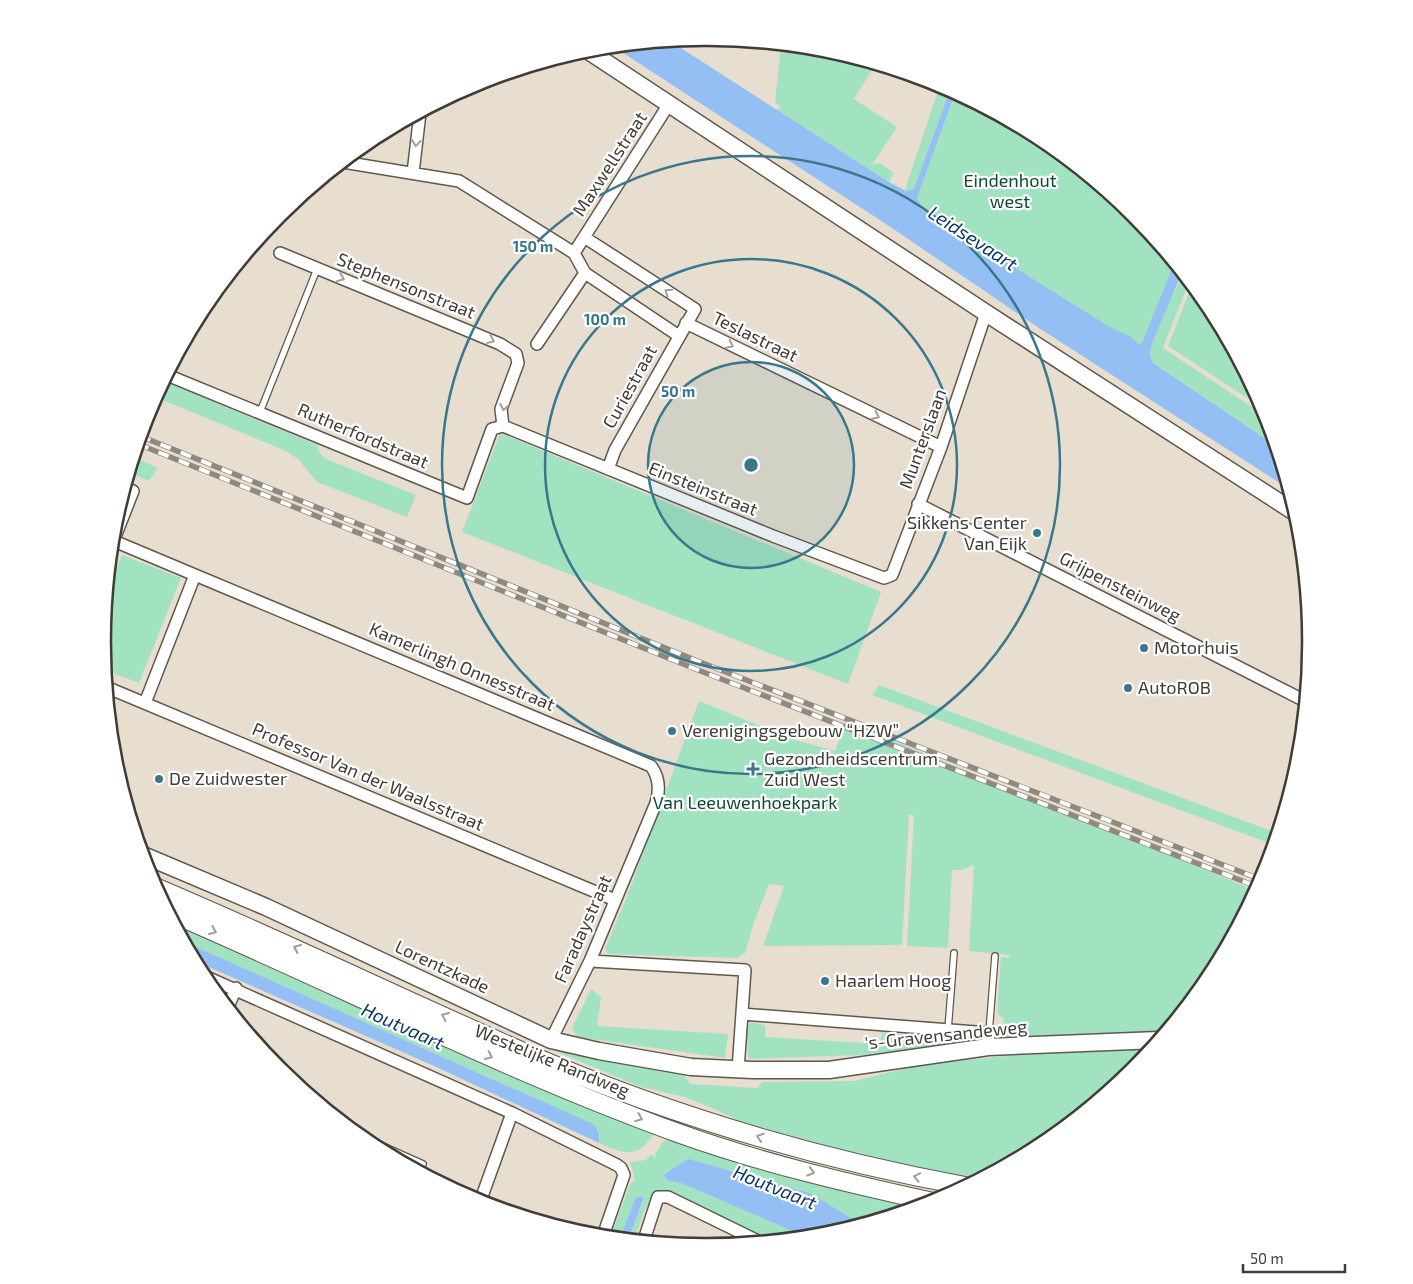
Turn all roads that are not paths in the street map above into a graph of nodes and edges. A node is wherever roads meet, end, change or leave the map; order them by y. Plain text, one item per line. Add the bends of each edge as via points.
1 (597, 57) edge
2 (669, 104) junction
3 (419, 121) edge
4 (352, 163) edge
5 (413, 173) junction
6 (584, 237) junction
7 (280, 253) dead end
8 (574, 253) junction
9 (317, 269) junction
10 (585, 273) junction
11 (986, 313) junction
12 (686, 323) junction
13 (679, 336) junction
14 (537, 344) dead end
15 (173, 377) edge
16 (260, 412) junction
17 (503, 426) junction
18 (941, 447) junction
19 (608, 469) junction
20 (918, 504) junction
21 (1286, 507) edge
22 (119, 546) edge
23 (196, 574) junction
24 (892, 576) joint
25 (113, 690) edge
26 (1299, 699) edge
27 (145, 703) junction
28 (644, 830) joint
29 (152, 859) edge
30 (166, 892) edge
31 (615, 900) junction
32 (178, 916) edge
33 (954, 953) dead end
34 (995, 956) dead end
35 (590, 961) junction
36 (216, 981) edge
37 (236, 988) junction
38 (231, 1000) edge
39 (742, 1014) junction
40 (948, 1030) junction
41 (551, 1040) junction
42 (988, 1040) junction
43 (1149, 1040) edge
44 (738, 1070) junction
45 (512, 1113) junction
46 (406, 1156) edge
47 (423, 1165) edge
48 (953, 1184) edge
49 (483, 1194) edge
50 (917, 1199) edge
51 (606, 1229) edge
52 (646, 1234) edge
53 (747, 1236) edge

1 - 2 street
2 - 6 street, Maxwellstraat
2 - 11 street
3 -> 5 street
4 - 5 street
5 - 8 street via 459,181
6 - 8 street, Maxwellstraat
12 -> 6 street, Teslastraat via 695,309
7 - 9 street, Stephensonstraat
8 - 10 street
9 - 16 lane
9 -> 17 street, Stephensonstraat via 500,344 516,354 518,363 501,409
10 - 13 street
10 - 14 street
11 - 18 street, Munterslaan
11 - 21 street
12 - 13 street, Curiestraat
12 -> 18 street, Teslastraat
13 - 19 street, Curiestraat via 615,450
15 - 16 street, Rutherfordstraat
16 - 17 street, Rutherfordstraat via 467,498 492,429
17 - 19 street, Einsteinstraat
18 - 20 street, Munterslaan
19 - 24 street, Einsteinstraat via 863,571 884,578
20 - 24 street, Munterslaan
20 - 26 street, Grijpensteinweg
22 - 23 street, Kamerlingh Onnesstraat
23 - 27 street
23 - 28 street, Kamerlingh Onnesstraat via 646,762 655,772 659,795
25 - 27 street, Professor Van der Waalsstraat
27 - 31 street, Professor Van der Waalsstraat
28 - 31 street, Faradaystraat
29 - 41 street, Lorentzkade via 266,907
48 -> 30 main road, Westelijke Randweg via 889,1172 771,1141 633,1095 522,1052 273,937
31 - 35 street, Faradaystraat
32 -> 50 main road, Westelijke Randweg via 519,1070 678,1133 851,1184
33 - 40 lane
34 - 42 lane
35 - 39 street via 745,970
35 - 41 street, Faradaystraat
36 - 37 street
37 - 38 street
37 - 45 street
39 - 40 street
39 - 44 street
40 - 42 street
41 - 44 street, Lorentzkade via 691,1067
42 - 43 street, 's-Gravensandeweg
42 - 44 street, 's-Gravensandeweg via 829,1070
45 - 49 street
45 - 51 street via 621,1168 624,1175
46 - 47 lane
52 - 53 street via 658,1197 668,1197

